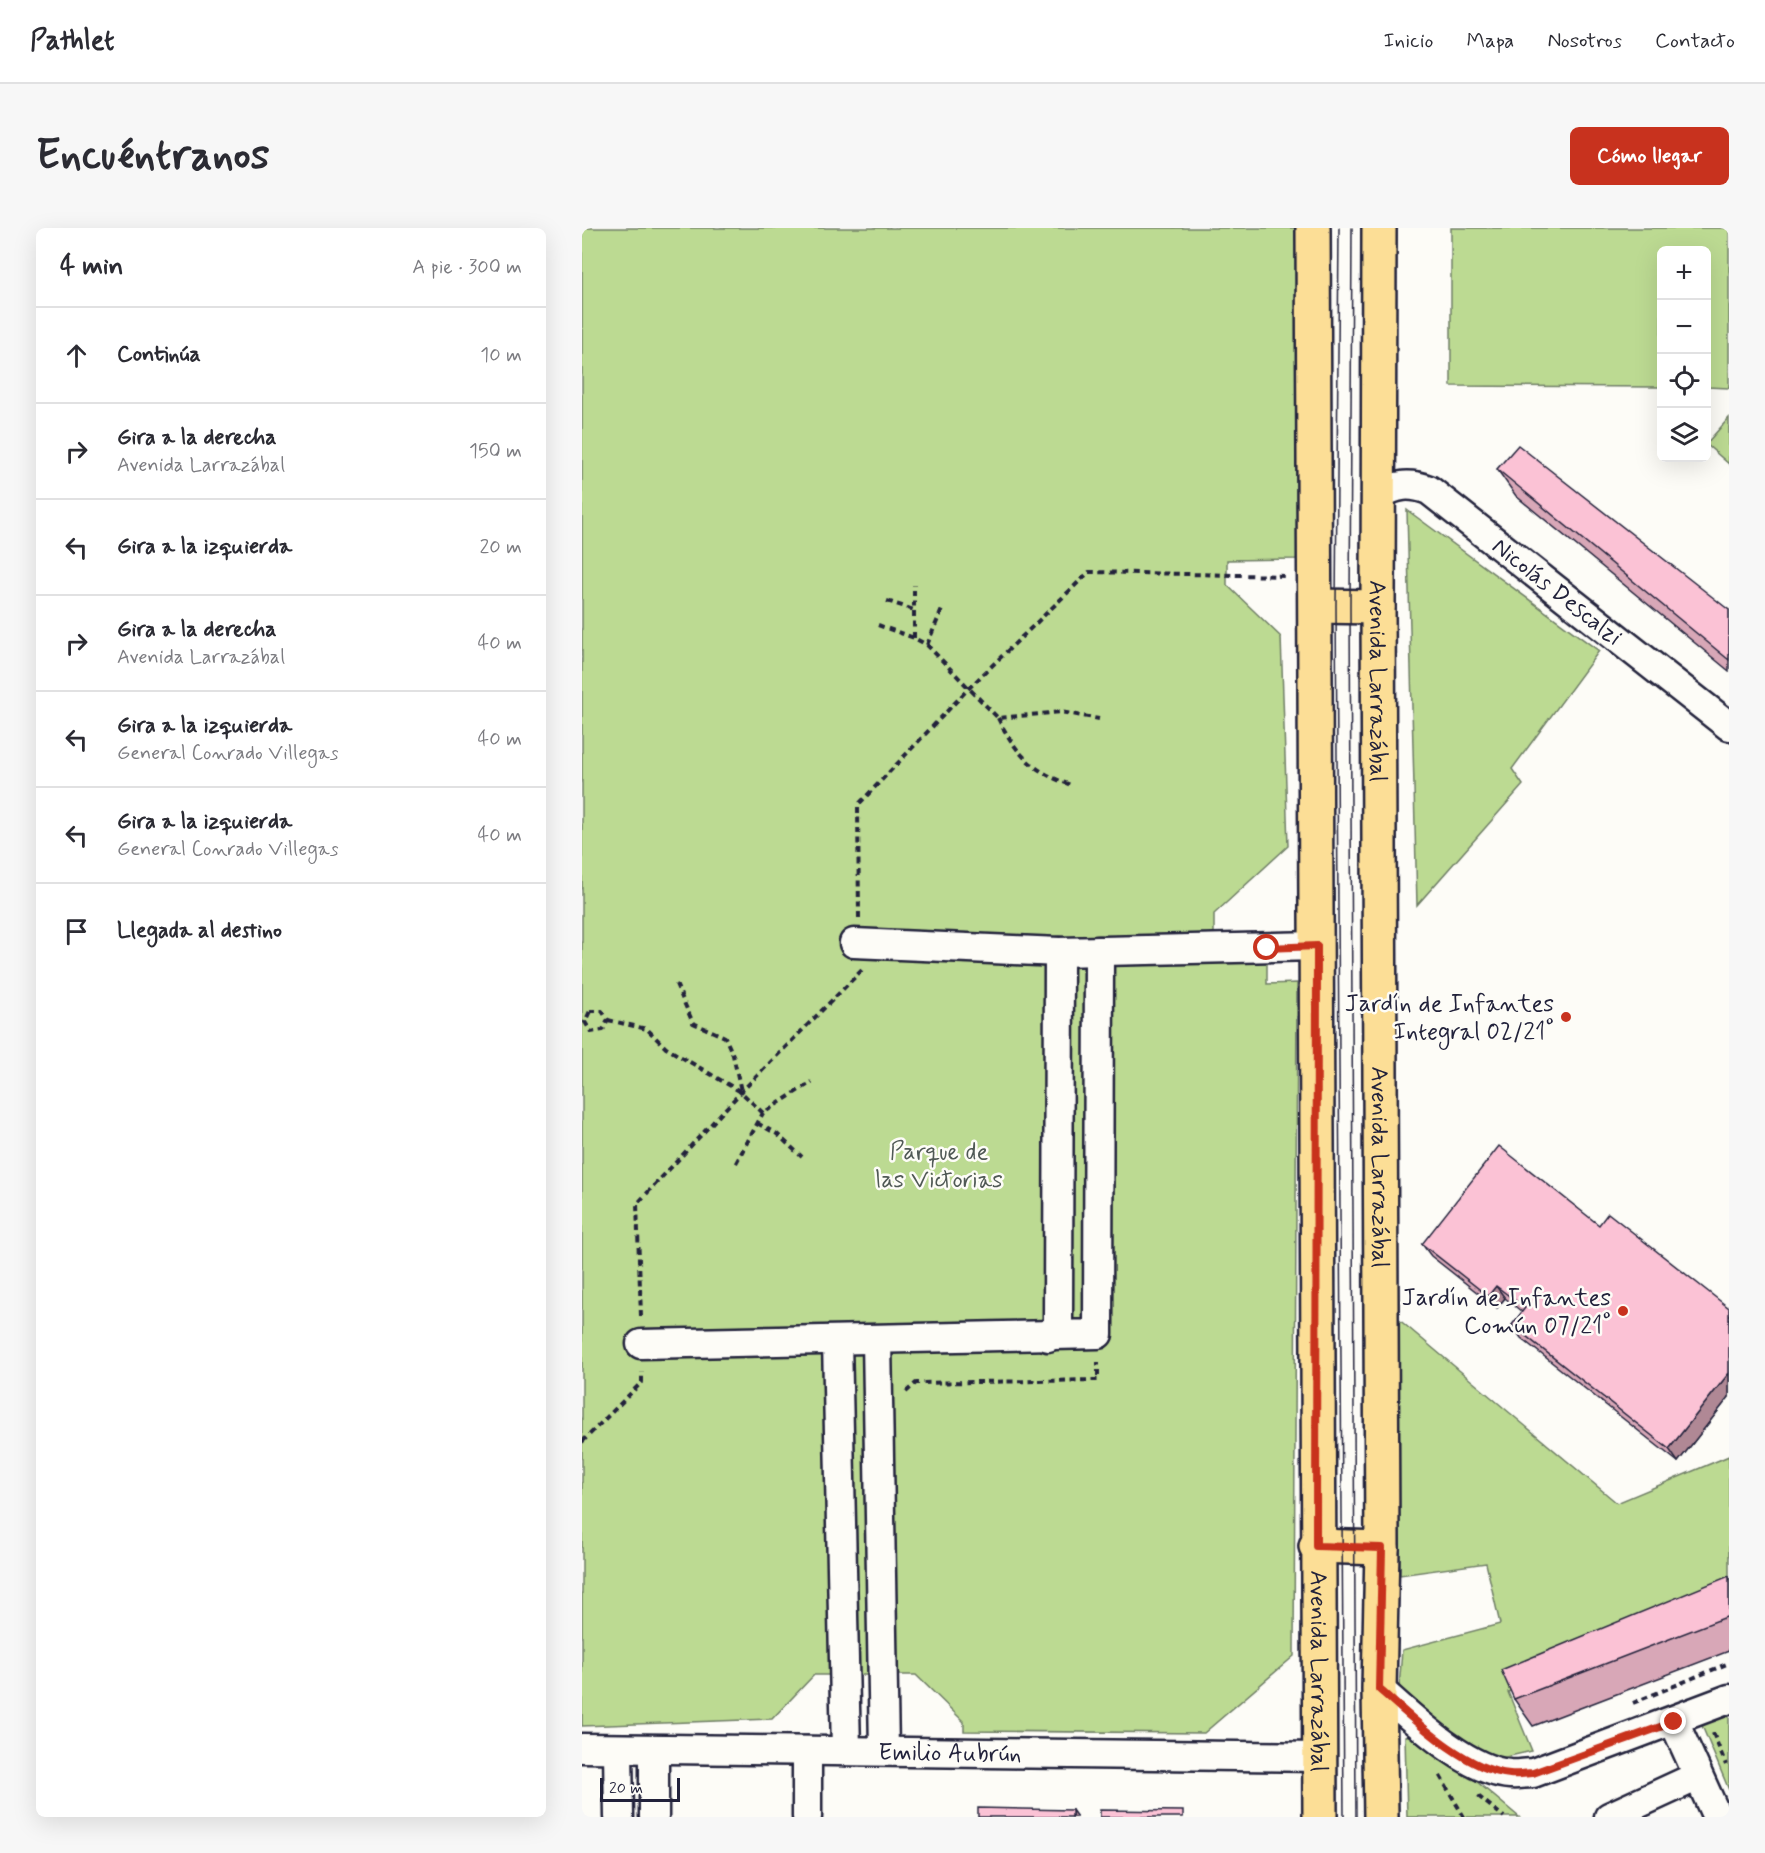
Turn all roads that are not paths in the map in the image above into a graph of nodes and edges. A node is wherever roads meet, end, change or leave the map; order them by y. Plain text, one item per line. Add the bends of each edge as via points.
1 (1313, 228) edge
2 (1380, 228) edge
3 (1379, 495) junction
4 (1316, 606) junction
5 (1378, 607) junction
6 (1729, 726) edge
7 (857, 932) road end
8 (1317, 946) junction
9 (1099, 951) junction
10 (1059, 952) junction
11 (1048, 1337) junction
12 (877, 1340) junction
13 (837, 1341) junction
14 (641, 1344) road end
15 (1316, 1546) junction
16 (1382, 1548) junction
17 (1379, 1689) junction
18 (1716, 1704) edge
19 (1674, 1722) junction
20 (582, 1748) edge
21 (618, 1749) junction
22 (654, 1750) junction
23 (807, 1751) junction
24 (846, 1751) junction
25 (884, 1751) junction
26 (1318, 1757) junction
27 (1698, 1776) junction
28 (619, 1817) edge
29 (654, 1817) edge
30 (807, 1817) edge
31 (1320, 1817) edge
32 (1381, 1817) edge
33 (1609, 1817) edge
34 (1717, 1817) edge

1 - 4 main road, Avenida Larrazábal
2 - 3 main road, Avenida Larrazábal
3 - 5 main road, Avenida Larrazábal
3 - 6 street, Nicolás Descalzi via 1400,485 1414,484 1429,490
4 - 5 main road
4 - 8 main road, Avenida Larrazábal
5 - 16 main road, Avenida Larrazábal
7 - 10 street via 890,943
8 - 9 street
8 - 15 main road, Avenida Larrazábal
9 - 10 street
9 - 11 street via 1098,1334
10 - 11 street via 1058,1324
11 - 12 street
12 - 13 street
12 - 25 street
13 - 14 street
13 - 24 street
15 - 16 main road
15 - 26 main road, Avenida Larrazábal
16 - 17 main road, Avenida Larrazábal
17 - 19 street via 1456,1751 1491,1770 1510,1774 1533,1773
17 - 32 main road, Avenida Larrazábal
18 - 19 street
19 - 27 street
20 - 21 street, Emilio Aubrún
21 - 22 street, Emilio Aubrún
21 - 28 street
22 - 23 street, Emilio Aubrún
22 - 29 street
23 - 24 street, Emilio Aubrún
23 - 30 street
24 - 25 street, Emilio Aubrún
25 - 26 street, Emilio Aubrún
26 - 31 main road, Avenida Larrazábal
27 - 33 street
27 - 34 street

